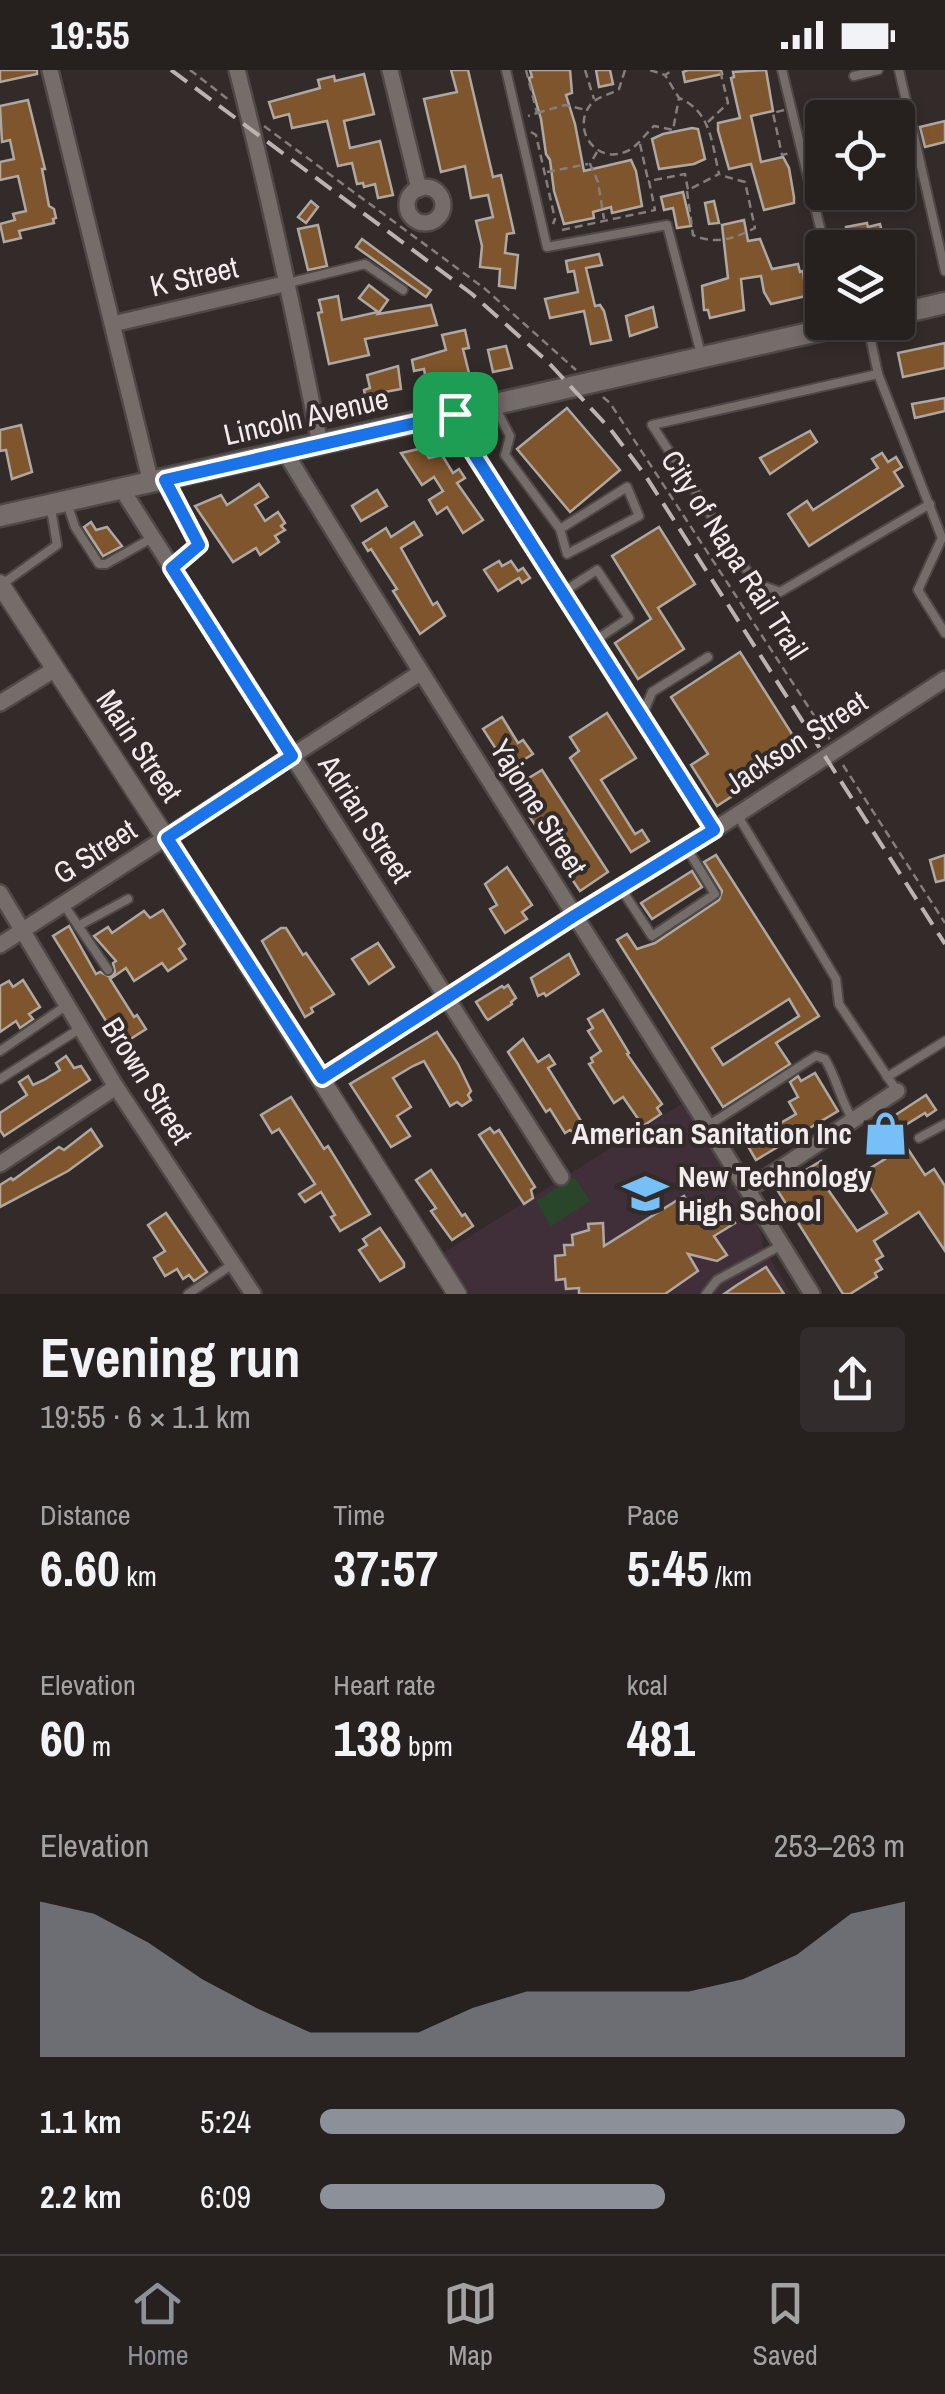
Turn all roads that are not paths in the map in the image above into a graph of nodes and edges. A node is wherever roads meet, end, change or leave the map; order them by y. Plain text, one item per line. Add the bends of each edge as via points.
1 (50, 70) edge
2 (390, 70) edge
3 (506, 70) edge
4 (782, 70) edge
5 (878, 70) edge
6 (899, 70) edge
7 (243, 71) edge
8 (854, 76) dead end
9 (419, 189) dead end
10 (821, 230) edge
11 (945, 271) edge
12 (288, 283) junction
13 (403, 290) dead end
14 (945, 303) edge
15 (915, 310) edge
16 (113, 324) junction
17 (805, 334) edge
18 (871, 340) edge
19 (702, 358) junction
20 (878, 374) junction
21 (494, 406) junction
22 (455, 414) junction
23 (320, 444) junction
24 (284, 452) junction
25 (158, 482) junction
26 (122, 491) junction
27 (930, 504) junction
28 (59, 505) junction
29 (0, 516) edge
30 (560, 529) junction
31 (152, 538) junction
32 (172, 568) junction
33 (0, 585) edge
34 (563, 592) junction
35 (945, 633) edge
36 (594, 642) junction
37 (708, 657) dead end
38 (55, 668) junction
39 (420, 673) junction
40 (945, 678) edge
41 (0, 703) edge
42 (642, 718) junction
43 (292, 756) junction
44 (738, 815) junction
45 (714, 830) junction
46 (167, 838) junction
47 (686, 847) junction
48 (620, 887) junction
49 (0, 893) edge
50 (128, 899) dead end
51 (64, 905) junction
52 (574, 916) junction
53 (78, 926) junction
54 (24, 930) junction
55 (0, 945) edge
56 (108, 970) dead end
57 (448, 996) junction
58 (68, 1004) junction
59 (81, 1028) junction
60 (945, 1042) edge
61 (0, 1052) edge
62 (887, 1077) junction
63 (322, 1078) junction
64 (0, 1079) edge
65 (116, 1087) junction
66 (897, 1091) joint
67 (855, 1122) junction
68 (945, 1124) edge
69 (708, 1126) junction
70 (919, 1138) dead end
71 (0, 1164) edge
72 (560, 1177) dead end
73 (750, 1189) junction
74 (782, 1245) junction
75 (233, 1264) junction
76 (188, 1294) edge
77 (253, 1294) edge
78 (457, 1294) edge
79 (706, 1294) edge
80 (812, 1294) edge

1 - 16 street
2 - 9 street
3 - 19 lane via 547,247 666,226
4 - 10 lane
5 - 8 lane
6 - 11 lane
7 - 12 street
12 - 13 lane via 365,264
12 - 16 street, K Street
12 - 23 street
14 - 15 main road
16 - 25 street
17 - 19 main road, Lincoln Avenue
18 - 20 lane
19 - 21 main road, Lincoln Avenue
20 - 27 lane
20 - 27 lane via 652,424 754,582 780,592
21 - 22 main road, Lincoln Avenue
21 - 30 lane via 510,436 505,454
22 - 23 main road, Lincoln Avenue
22 - 34 street
23 - 24 main road, Lincoln Avenue
24 - 25 main road, Lincoln Avenue
24 - 39 street, Yajome Street
25 - 26 main road, Lincoln Avenue
25 - 32 lane via 199,545
26 - 28 main road, Lincoln Avenue
26 - 31 street, Adrian Street
27 - 35 lane via 942,538 918,590
28 - 29 main road, Lincoln Avenue
28 - 31 lane via 99,564
28 - 33 lane via 57,545
30 - 30 lane via 627,487 639,516 568,554
31 - 32 street, Adrian Street
32 - 43 street, Adrian Street
33 - 38 street, Main Street
34 - 36 street
34 - 36 lane via 597,570 629,618
36 - 42 street
37 - 42 lane via 652,692
38 - 41 street
38 - 46 street, Main Street
39 - 43 street, G Street
39 - 52 street, Yajome Street
40 - 44 street, Jackson Street
42 - 45 street
43 - 46 street, G Street
43 - 57 street, Adrian Street
44 - 45 street, Jackson Street
44 - 62 lane via 836,979 838,1004
45 - 47 street, Jackson Street
46 - 51 street, G Street
46 - 63 street, Main Street
47 - 48 street, Jackson Street
47 - 48 lane via 715,894 652,936
48 - 52 street, Jackson Street
49 - 54 street, Brown Street
50 - 53 lane
51 - 53 lane
51 - 54 street, G Street
52 - 57 street, Jackson Street
52 - 69 street, Yajome Street
53 - 56 lane
54 - 55 street, G Street
54 - 58 street, Brown Street
57 - 63 street, Jackson Street
57 - 72 street, Adrian Street
58 - 59 street, Brown Street
58 - 61 lane
59 - 64 lane
59 - 65 street, Brown Street
60 - 62 lane
62 - 66 lane
63 - 78 street, Main Street
65 - 71 street
65 - 75 street, Brown Street
66 - 67 street
67 - 69 lane via 842,1103 840,1084 816,1056
67 - 73 street
68 - 70 lane
69 - 73 street, Yajome Street
73 - 74 street, Yajome Street
74 - 79 lane via 718,1280
74 - 80 street, Yajome Street
75 - 76 lane
75 - 77 street, Brown Street

